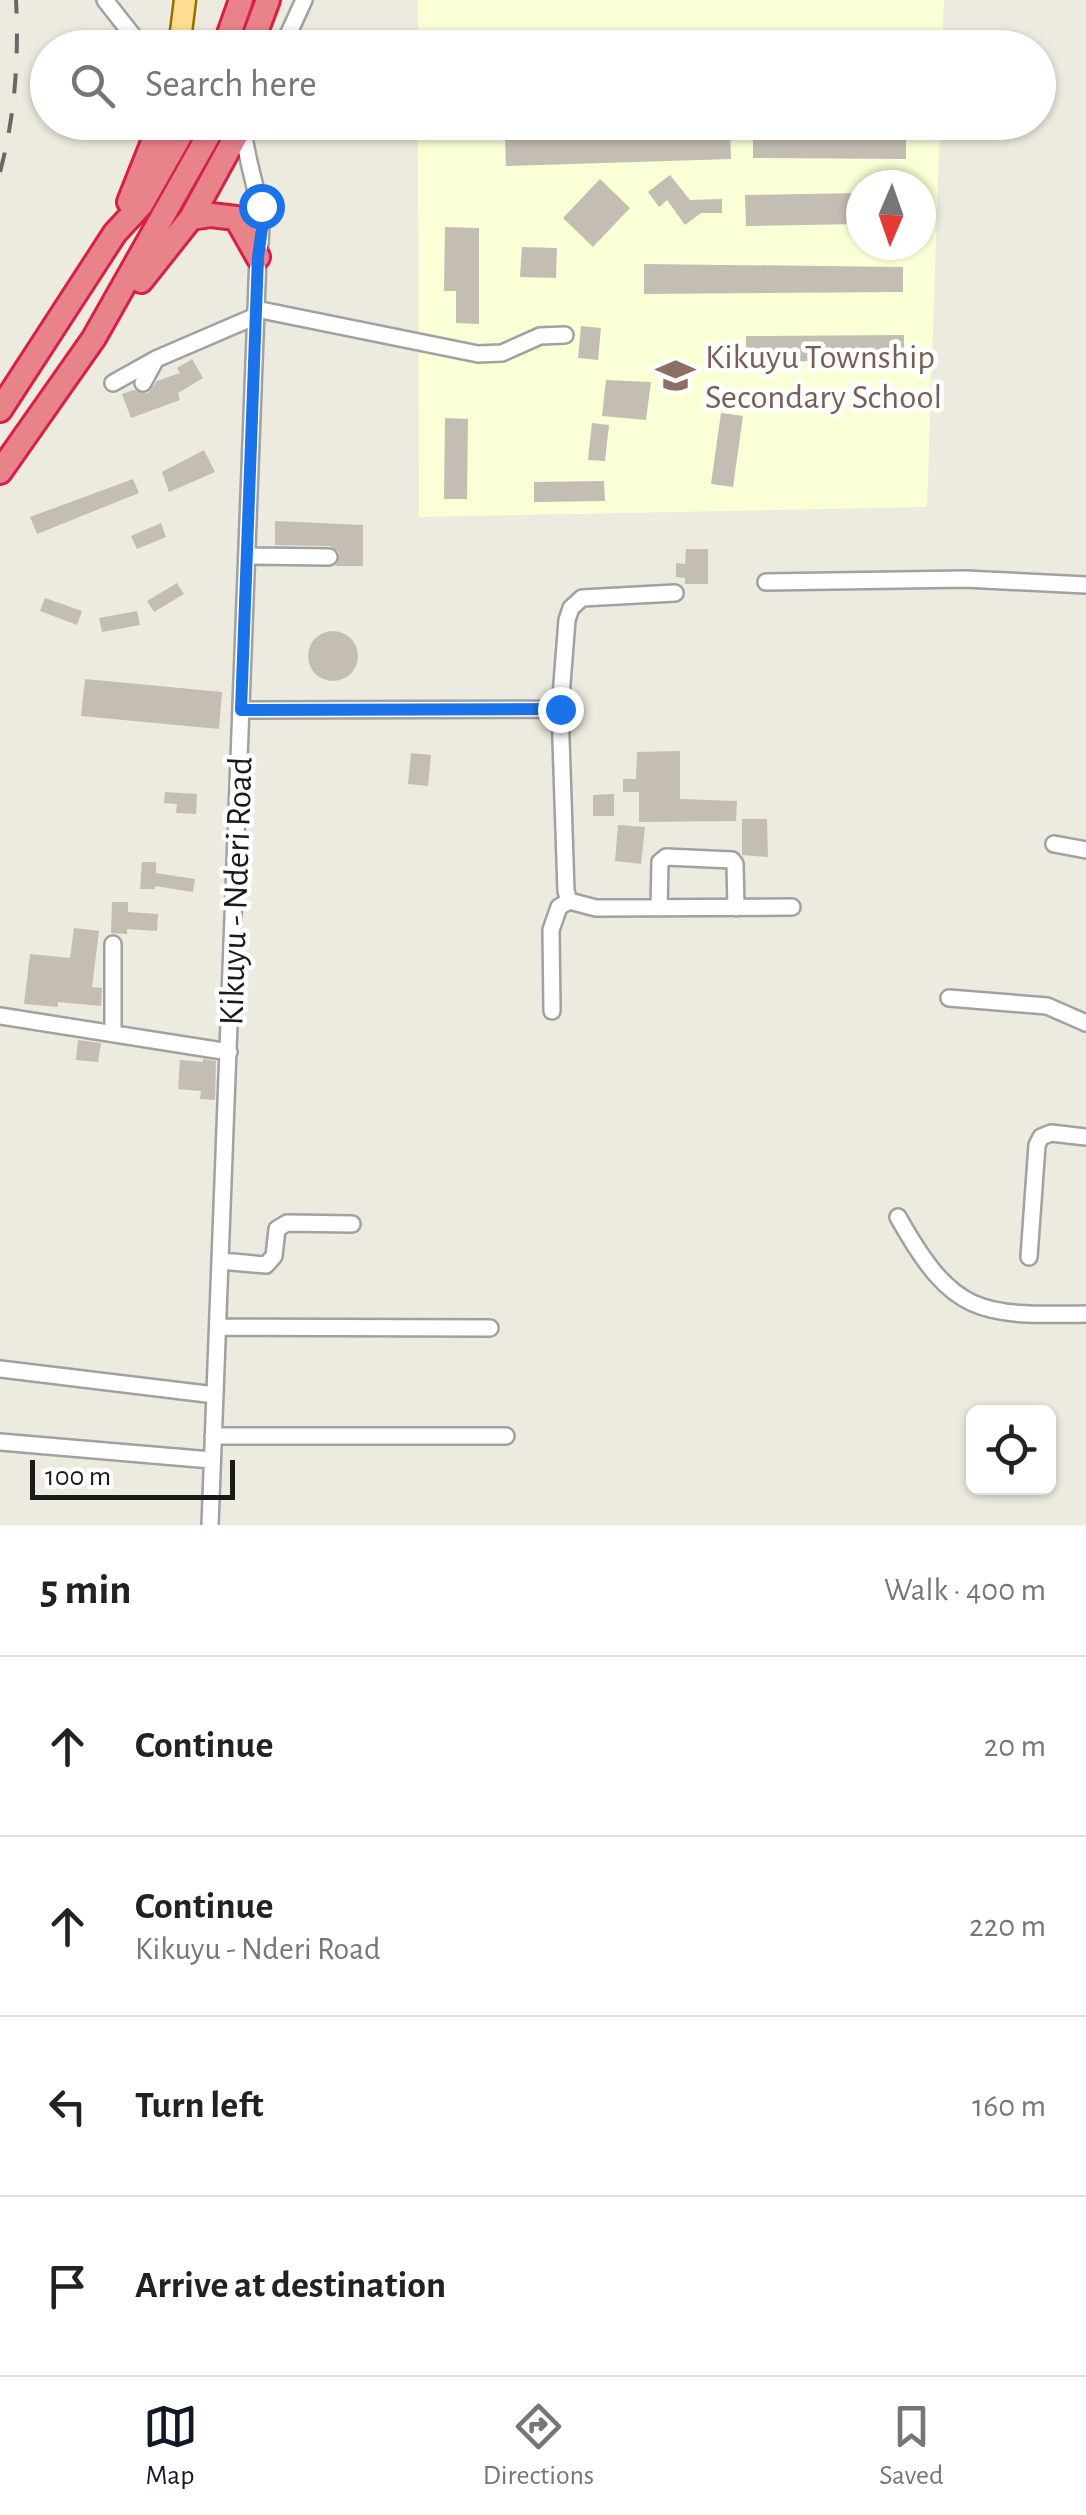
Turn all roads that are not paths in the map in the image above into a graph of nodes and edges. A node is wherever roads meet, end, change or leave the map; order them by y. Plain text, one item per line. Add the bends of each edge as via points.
1 (105, 0) edge
2 (186, 0) edge
3 (241, 0) edge
4 (268, 0) edge
5 (304, 0) edge
6 (129, 30) edge
7 (182, 30) edge
8 (230, 30) edge
9 (257, 30) edge
10 (290, 30) edge
11 (154, 140) edge
12 (178, 140) edge
13 (206, 140) edge
14 (234, 140) edge
15 (245, 140) edge
16 (191, 218) junction
17 (115, 233) junction
18 (258, 257) junction
19 (256, 312) junction
20 (565, 335) dead end
21 (94, 338) junction
22 (156, 358) junction
23 (112, 383) dead end
24 (143, 383) dead end
25 (0, 410) edge
26 (0, 472) edge
27 (247, 556) junction
28 (329, 557) dead end
29 (766, 582) dead end
30 (1086, 585) edge
31 (675, 593) dead end
32 (560, 709) junction
33 (241, 710) junction
34 (1054, 844) dead end
35 (1086, 850) edge
36 (569, 901) junction
37 (792, 907) dead end
38 (659, 908) junction
39 (736, 908) junction
40 (114, 944) dead end
41 (949, 998) dead end
42 (552, 1011) dead end
43 (0, 1016) edge
44 (1086, 1023) edge
45 (113, 1034) junction
46 (229, 1052) junction
47 (1086, 1137) edge
48 (898, 1217) dead end
49 (352, 1224) dead end
50 (1030, 1256) dead end
51 (220, 1261) junction
52 (1086, 1314) edge
53 (218, 1327) junction
54 (490, 1328) dead end
55 (0, 1368) edge
56 (215, 1395) junction
57 (213, 1436) junction
58 (506, 1436) dead end
59 (0, 1442) edge
60 (212, 1460) junction
61 (210, 1525) edge

1 - 6 street
2 - 7 main road
3 - 8 highway
4 - 9 highway
5 - 10 street
11 - 17 highway
12 - 17 highway via 141,205
13 - 21 highway
14 - 16 highway
15 - 18 street, Kikuyu - Nderi Road via 263,221
16 - 18 highway via 236,218
16 - 21 highway
17 - 25 highway
18 - 19 street, Kikuyu - Nderi Road
19 - 20 street via 478,354
19 - 22 street
19 - 27 street, Kikuyu - Nderi Road
21 - 26 highway
22 - 23 street
22 - 24 street
27 - 28 street
27 - 33 street, Kikuyu - Nderi Road
29 - 30 street via 965,578
31 - 32 street via 576,602 567,620
32 - 33 street
32 - 36 street
33 - 46 street, Kikuyu - Nderi Road
34 - 35 street
36 - 38 street
36 - 42 street via 559,907 552,930
37 - 39 street
38 - 39 street
38 - 39 street via 660,862 666,858 732,860
40 - 45 street
41 - 44 street via 1046,1006
43 - 45 street
45 - 46 street
46 - 51 street, Kikuyu - Nderi Road
47 - 50 street via 1040,1136
48 - 52 street via 933,1270 964,1301 1030,1315
49 - 51 street via 286,1223 266,1265
51 - 53 street, Kikuyu - Nderi Road
53 - 54 street
53 - 56 street, Kikuyu - Nderi Road
55 - 56 street
56 - 57 street, Kikuyu - Nderi Road
57 - 58 street
57 - 60 street, Kikuyu - Nderi Road
59 - 60 street
60 - 61 street, Kikuyu - Nderi Road

